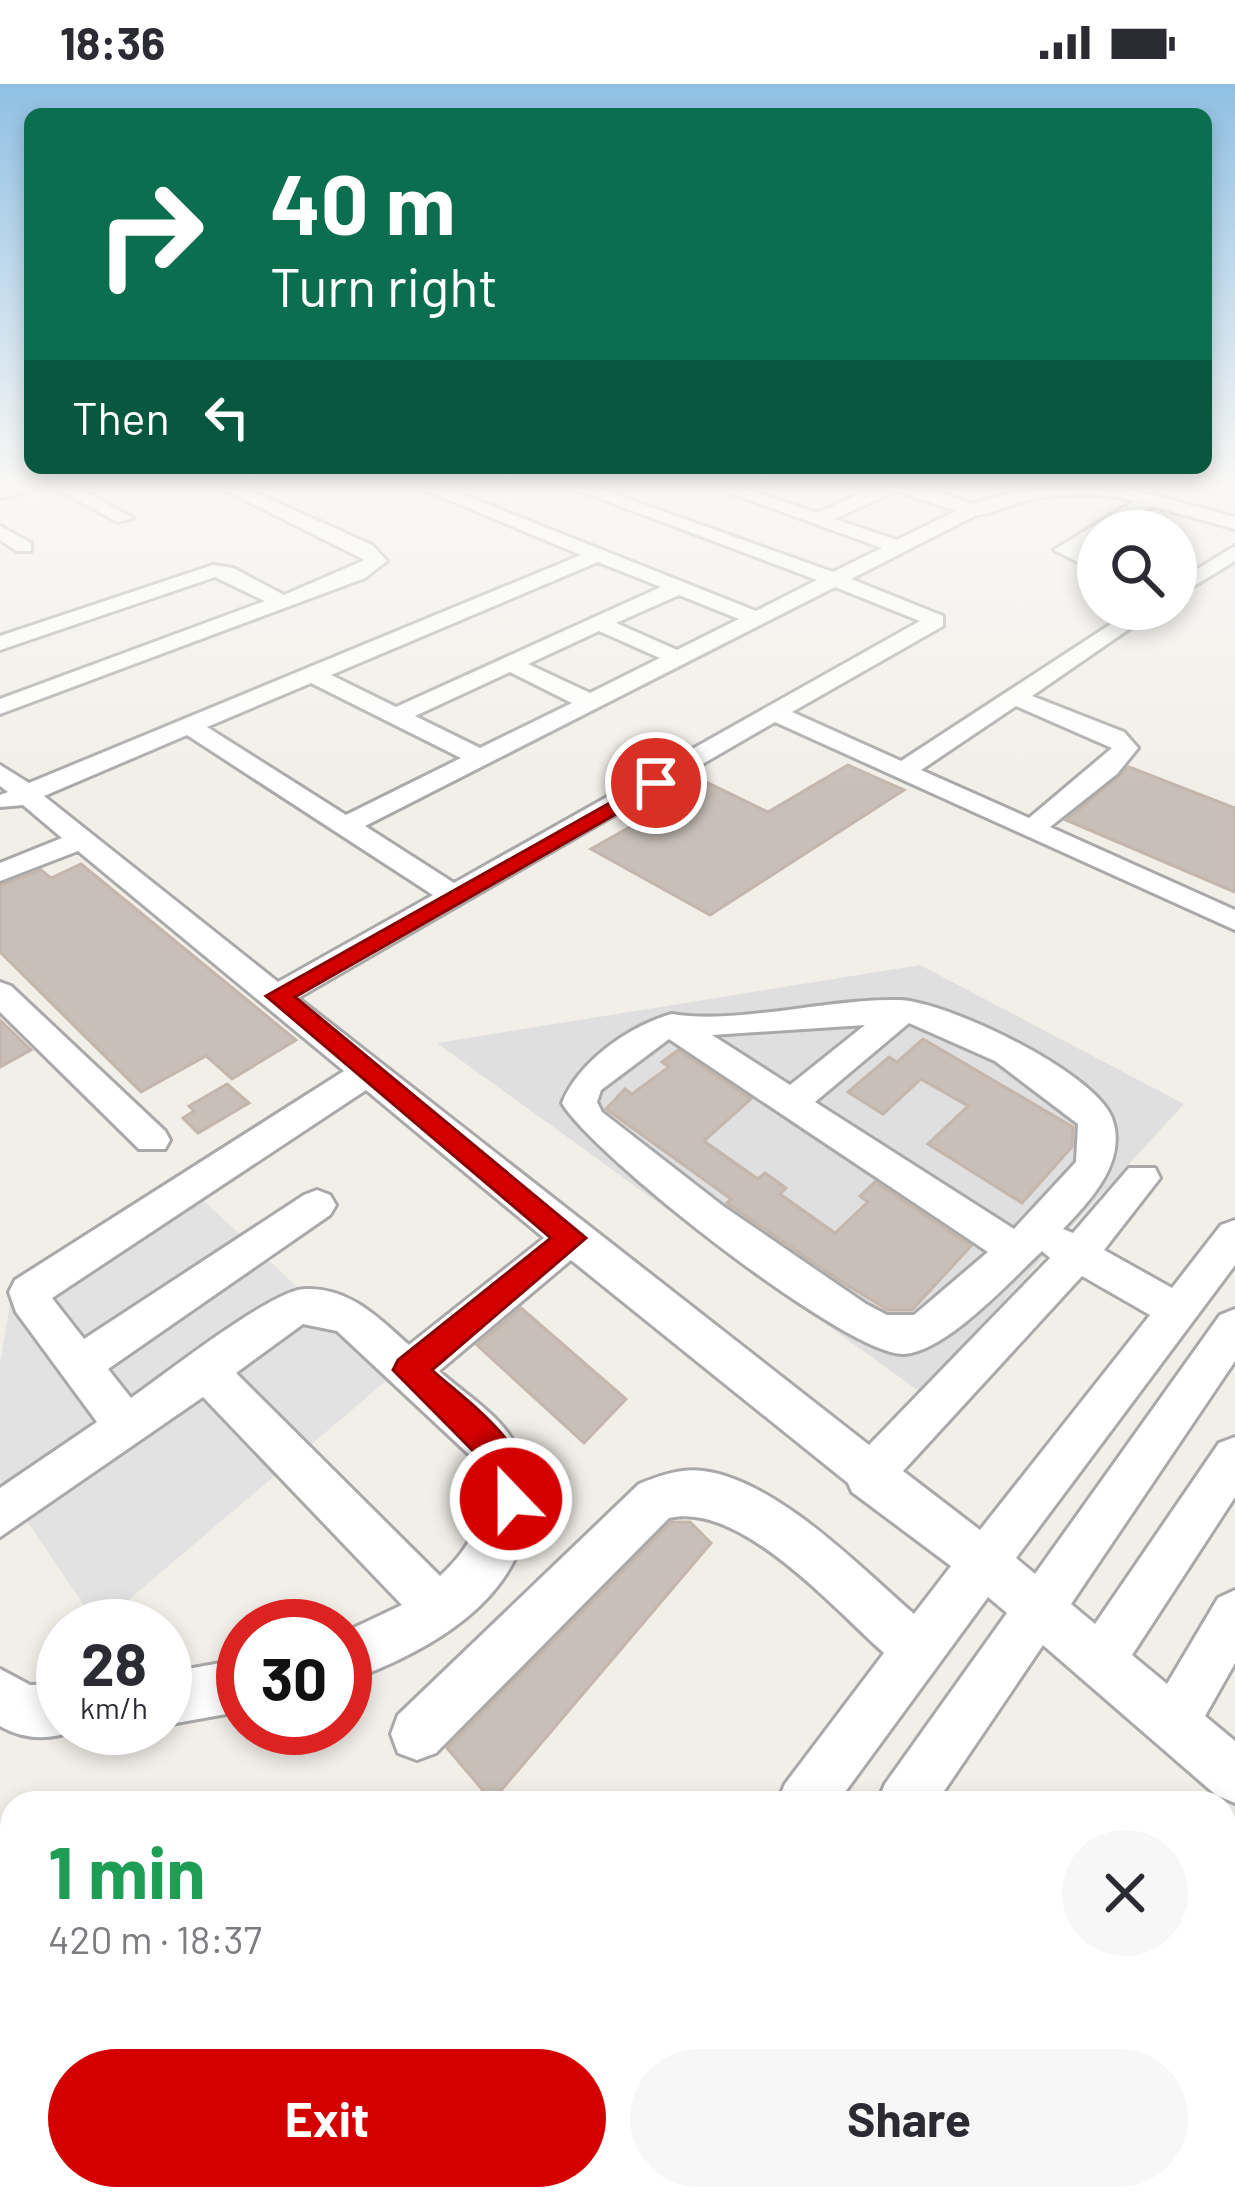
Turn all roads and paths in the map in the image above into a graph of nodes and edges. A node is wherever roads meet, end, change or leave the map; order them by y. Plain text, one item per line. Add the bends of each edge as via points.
1 (171, 585) edge
2 (251, 585) edge
3 (327, 585) edge
4 (525, 585) edge
5 (675, 585) edge
6 (827, 585) edge
7 (846, 585) edge
8 (679, 587) junction
9 (282, 602) junction
10 (761, 620) junction
11 (600, 623) junction
12 (1117, 630) edge
13 (0, 643) edge
14 (680, 659) junction
15 (510, 664) junction
16 (311, 674) junction
17 (1016, 698) junction
18 (593, 704) junction
19 (0, 707) edge
20 (776, 714) junction
21 (395, 716) junction
22 (188, 725) junction
23 (481, 758) junction
24 (902, 771) junction
25 (9, 790) edge
26 (343, 827) junction
27 (1031, 829) junction
28 (85, 838) junction
29 (0, 873) edge
30 (456, 897) junction
31 (1235, 921) edge
32 (0, 993) edge
33 (278, 996) junction
34 (903, 1011) junction
35 (672, 1025) junction
36 (368, 1072) junction
37 (791, 1103) junction
38 (152, 1140) dead end
39 (1142, 1178) dead end
40 (317, 1204) dead end
41 (1235, 1236) edge
42 (571, 1238) junction
43 (1024, 1239) junction
44 (1078, 1255) junction
45 (1178, 1310) junction
46 (1232, 1338) edge
47 (80, 1365) junction
48 (205, 1370) junction
49 (409, 1370) junction
50 (125, 1425) junction
51 (1235, 1458) edge
52 (868, 1477) junction
53 (0, 1515) edge
54 (986, 1564) junction
55 (440, 1610) junction
56 (1038, 1610) junction
57 (1235, 1615) edge
58 (372, 1645) edge
59 (916, 1648) junction
60 (1100, 1661) junction
61 (0, 1695) edge
62 (36, 1711) edge
63 (1173, 1724) junction
64 (417, 1734) dead end
65 (1235, 1776) edge
66 (813, 1791) edge
67 (912, 1791) edge

1 - 13 street
2 - 9 street
3 - 9 street
4 - 16 street
5 - 8 street
6 - 10 street
7 - 20 street via 935,621
8 - 10 street
8 - 11 street
9 - 19 street
10 - 14 street
11 - 14 street
11 - 15 street
12 - 17 street
14 - 18 street
15 - 18 street
15 - 21 street
16 - 21 street
16 - 22 street
17 - 24 street
17 - 27 street via 1126,748
18 - 23 street
20 - 24 street
20 - 30 street
21 - 23 street
22 - 25 street
22 - 26 street
23 - 26 street
24 - 27 street
25 - 28 street
26 - 30 street
27 - 31 street
28 - 29 street
28 - 33 street
30 - 33 street
32 - 38 street
33 - 36 street
34 - 35 street
34 - 37 street
34 - 43 street via 972,1036 1061,1089 1095,1120 1093,1165
35 - 37 street
35 - 43 street via 587,1083 579,1103 590,1121 852,1316 905,1336 929,1327
36 - 42 street
36 - 47 street via 29,1292
37 - 43 street
39 - 44 street
40 - 47 street
41 - 45 street
42 - 49 street
42 - 52 street
43 - 44 street
44 - 45 street
44 - 52 street
45 - 54 street
46 - 56 street
47 - 50 street
48 - 49 street via 304,1306 349,1316
48 - 50 street
48 - 55 street
49 - 55 street via 493,1448 511,1499 483,1565
50 - 53 street
51 - 60 street
52 - 54 street
54 - 56 street
54 - 59 street
55 - 58 street
56 - 60 street
56 - 67 street
57 - 63 street
59 - 64 street via 760,1520 715,1494 684,1491 655,1500
59 - 66 street
60 - 63 street
61 - 62 street
63 - 65 street

